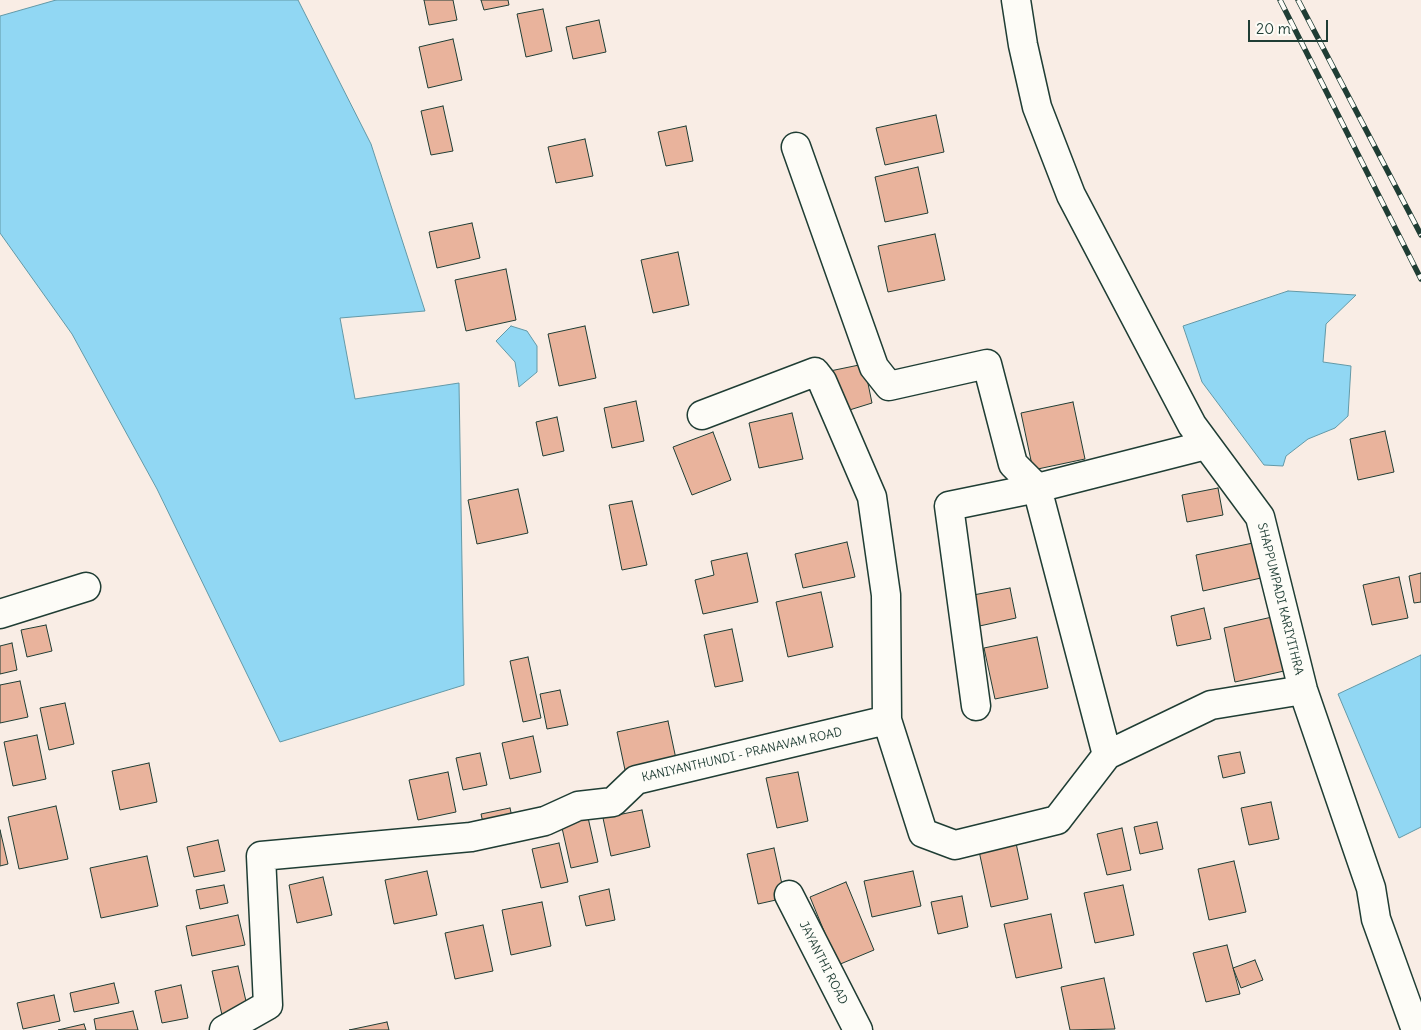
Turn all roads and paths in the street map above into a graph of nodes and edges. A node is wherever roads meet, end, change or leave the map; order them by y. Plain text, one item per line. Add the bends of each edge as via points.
1 (1016, 0) edge
2 (796, 147) dead end
3 (702, 415) dead end
4 (1206, 444) junction
5 (1036, 488) junction
6 (86, 587) dead end
7 (0, 614) edge
8 (1303, 690) junction
9 (976, 706) dead end
10 (887, 720) junction
11 (1107, 755) junction
12 (789, 895) dead end
13 (224, 1030) edge
14 (858, 1030) edge
15 (1416, 1030) edge

1 - 4 street, SHAPPUMPADI KARIYITHRA via 1038,106 1071,195 1192,425
2 - 5 street via 874,367 889,386 987,364 1013,464
3 - 10 street via 815,372 822,381 872,497 886,594
4 - 5 street
4 - 8 street, SHAPPUMPADI KARIYITHRA via 1260,517
5 - 9 street via 949,506
5 - 11 street
6 - 7 street
8 - 11 street via 1211,705
8 - 15 street, SHAPPUMPADI KARIYITHRA via 1371,888 1376,919
10 - 11 street via 923,833 955,845 1057,820
10 - 13 street, KANIYANTHUNDI - PRANAVAM ROAD via 636,780 613,802 578,806 545,821 499,831 471,837 261,856 268,1004
12 - 14 street, JAYANTHI ROAD

